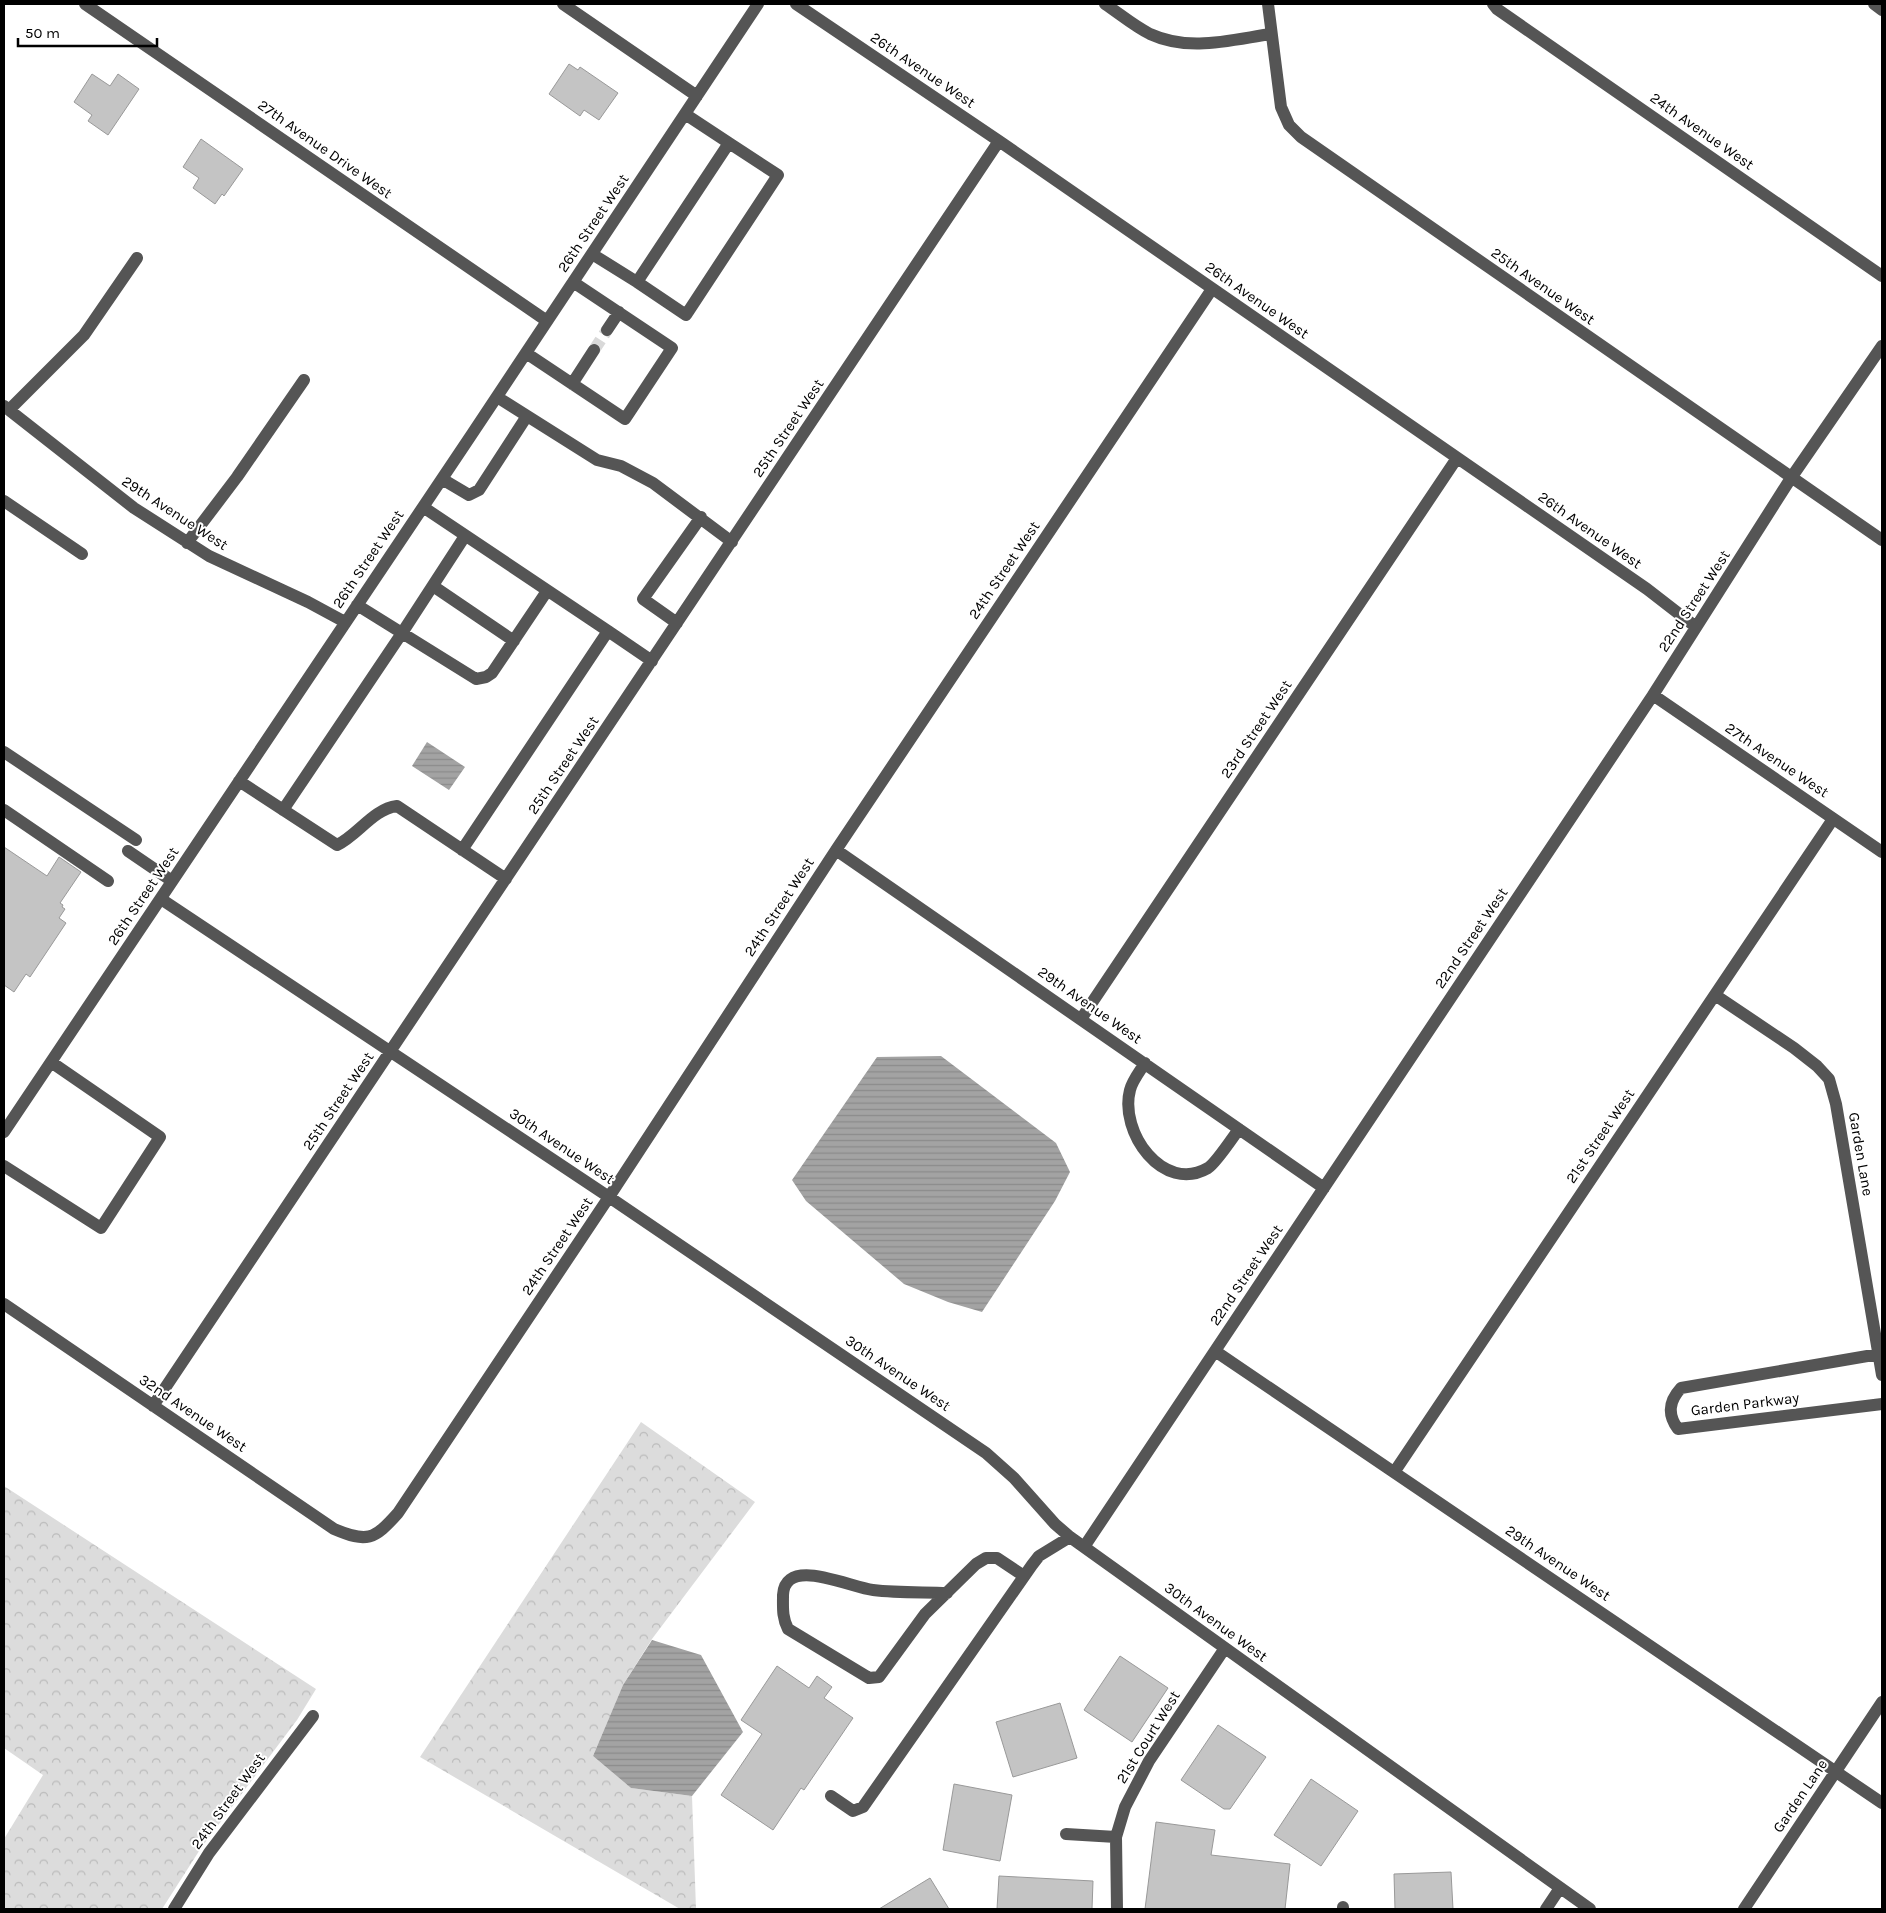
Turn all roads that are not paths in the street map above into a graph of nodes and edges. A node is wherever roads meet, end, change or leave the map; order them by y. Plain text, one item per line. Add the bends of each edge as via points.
1 (85, 4) edge
2 (564, 4) edge
3 (758, 4) edge
4 (796, 4) edge
5 (1105, 4) edge
6 (1268, 4) edge
7 (1493, 4) edge
8 (1874, 4) edge
9 (1882, 10) edge
10 (1271, 34) junction
11 (697, 96) junction
12 (685, 114) junction
13 (1000, 141) junction
14 (729, 143) junction
15 (592, 254) junction
16 (137, 258) dead end
17 (1882, 276) edge
18 (573, 282) junction
19 (637, 282) junction
20 (1212, 289) junction
21 (619, 312) junction
22 (547, 321) junction
23 (607, 330) tunnel mouth
24 (1882, 346) edge
25 (594, 350) tunnel mouth
26 (526, 352) junction
27 (304, 380) dead end
28 (572, 384) junction
29 (497, 397) junction
30 (6, 408) edge
31 (527, 416) junction
32 (1457, 458) junction
33 (1791, 478) junction
34 (442, 479) junction
35 (4, 501) edge
36 (423, 507) junction
37 (700, 517) junction
38 (465, 536) junction
39 (1882, 540) edge
40 (732, 542) junction
41 (187, 543) junction
42 (82, 554) dead end
43 (433, 586) junction
44 (547, 591) junction
45 (357, 605) junction
46 (345, 622) junction
47 (677, 623) junction
48 (1696, 627) junction
49 (608, 631) junction
50 (402, 633) junction
51 (514, 641) junction
52 (652, 660) junction
53 (1652, 695) junction
54 (4, 752) edge
55 (239, 781) junction
56 (4, 810) edge
57 (283, 810) junction
58 (1833, 819) junction
59 (136, 840) dead end
60 (462, 850) junction
61 (836, 850) junction
62 (128, 851) dead end
63 (1882, 852) edge
64 (506, 879) junction
65 (108, 881) dead end
66 (172, 881) junction
67 (161, 898) junction
68 (1715, 995) junction
69 (1081, 1019) junction
70 (390, 1052) junction
71 (51, 1062) junction
72 (1145, 1063) junction
73 (1239, 1129) junction
74 (4, 1132) edge
75 (4, 1166) edge
76 (1324, 1188) junction
77 (610, 1197) junction
78 (4, 1304) edge
79 (1215, 1351) junction
80 (1879, 1354) junction
81 (1882, 1376) edge
82 (1882, 1404) edge
83 (154, 1406) junction
84 (1395, 1471) junction
85 (1070, 1536) junction
86 (369, 1537) joint
87 (1084, 1547) junction
88 (1024, 1576) junction
89 (947, 1593) junction
90 (1225, 1648) junction
91 (1882, 1702) edge
92 (313, 1716) dead end
93 (1836, 1772) junction
94 (830, 1796) dead end
95 (1882, 1804) edge
96 (1066, 1834) dead end
97 (1116, 1837) junction
98 (1560, 1888) junction
99 (174, 1909) edge
100 (1118, 1909) edge
101 (1546, 1909) edge
102 (1590, 1909) edge
103 (1744, 1909) edge

1 - 22 street, 27th Avenue Drive West
2 - 11 street
3 - 11 street, 26th Street West
4 - 13 street, 26th Avenue West
5 - 10 street via 1148,33 1183,44
6 - 10 street, 25th Avenue West
7 - 17 street, 24th Avenue West
8 - 9 street
10 - 33 street, 25th Avenue West via 1281,107 1301,137
11 - 12 street, 26th Street West
12 - 14 street
12 - 15 street, 26th Street West
13 - 20 street, 26th Avenue West
13 - 40 street, 25th Street West
14 - 19 street
14 - 19 street via 778,175 686,315
15 - 18 street, 26th Street West
15 - 19 street
16 - 30 street via 84,335
18 - 21 street
18 - 22 street, 26th Street West
20 - 32 street, 26th Avenue West
20 - 61 street, 24th Street West
21 - 23 street
21 - 28 street via 672,348 625,419
22 - 26 street, 26th Street West
24 - 33 street, 22nd Street West
25 - 28 street
26 - 28 street
26 - 29 street, 26th Street West
27 - 41 street
29 - 31 street
29 - 34 street, 26th Street West
30 - 41 street, 29th Avenue West via 126,502
31 - 34 street via 479,490 469,495
31 - 37 street via 596,460 622,466 653,483
32 - 48 street, 26th Avenue West via 1647,589
32 - 69 street, 23rd Street West
33 - 39 street, 25th Avenue West
33 - 48 street, 22nd Street West
34 - 36 street, 26th Street West
35 - 42 street
36 - 38 street
36 - 45 street, 26th Street West
37 - 40 street
37 - 47 street via 643,599
38 - 43 street
38 - 44 street
40 - 47 street, 25th Street West
41 - 46 street, 29th Avenue West
43 - 50 street
43 - 51 street
44 - 49 street
44 - 51 street
45 - 46 street, 26th Street West
45 - 50 street
46 - 55 street, 26th Street West
47 - 52 street, 25th Street West
48 - 53 street, 22nd Street West
49 - 52 street
49 - 60 street
50 - 51 street via 476,679 492,674
50 - 57 street
52 - 64 street, 25th Street West
53 - 58 street, 27th Avenue West
53 - 76 street, 22nd Street West
54 - 59 street
55 - 57 street
55 - 66 street, 26th Street West
56 - 65 street
57 - 60 street via 337,845 386,807 397,806
58 - 63 street, 27th Avenue West
58 - 68 street, 21st Street West
60 - 64 street
61 - 69 street, 29th Avenue West
61 - 77 street, 24th Street West
62 - 66 street
64 - 70 street, 25th Street West
66 - 67 street, 26th Street West
67 - 70 street, 30th Avenue West
67 - 71 street, 26th Street West
68 - 80 street, Garden Lane via 1794,1048 1829,1079
68 - 84 street, 21st Street West
69 - 72 street, 29th Avenue West
70 - 77 street, 30th Avenue West
70 - 83 street, 25th Street West
71 - 74 street, 26th Street West
71 - 75 street via 160,1136 101,1228
72 - 73 street, 29th Avenue West
72 - 73 street via 1130,1089 1129,1119 1138,1143 1152,1160 1171,1171 1192,1174 1210,1167
73 - 76 street, 29th Avenue West
76 - 79 street, 22nd Street West
77 - 85 street, 30th Avenue West via 986,1453
77 - 86 street, 24th Street West via 398,1513 385,1528
78 - 83 street, 32nd Avenue West
79 - 84 street, 29th Avenue West
79 - 87 street, 22nd Street West
80 - 81 street, Garden Lane
80 - 82 street, Garden Parkway via 1682,1388 1674,1395 1670,1414 1678,1428
83 - 86 street, 32nd Avenue West via 334,1529 353,1537
84 - 93 street, 29th Avenue West
85 - 87 street, 30th Avenue West
85 - 88 street via 1039,1556
87 - 90 street, 30th Avenue West
88 - 89 street via 997,1558 986,1558
88 - 94 street via 863,1807 854,1811
89 - 89 street via 925,1614 879,1677 869,1678 788,1629 782,1617 784,1589 791,1578 804,1574 872,1590
90 - 97 street, 21st Court West via 1148,1761 1124,1807
90 - 98 street, 30th Avenue West
91 - 93 street, Garden Lane
92 - 99 street, 24th Street West via 209,1853
93 - 95 street, 29th Avenue West
93 - 103 street, Garden Lane
96 - 97 street
97 - 100 street, 21st Court West
98 - 101 street
98 - 102 street, 30th Avenue West

